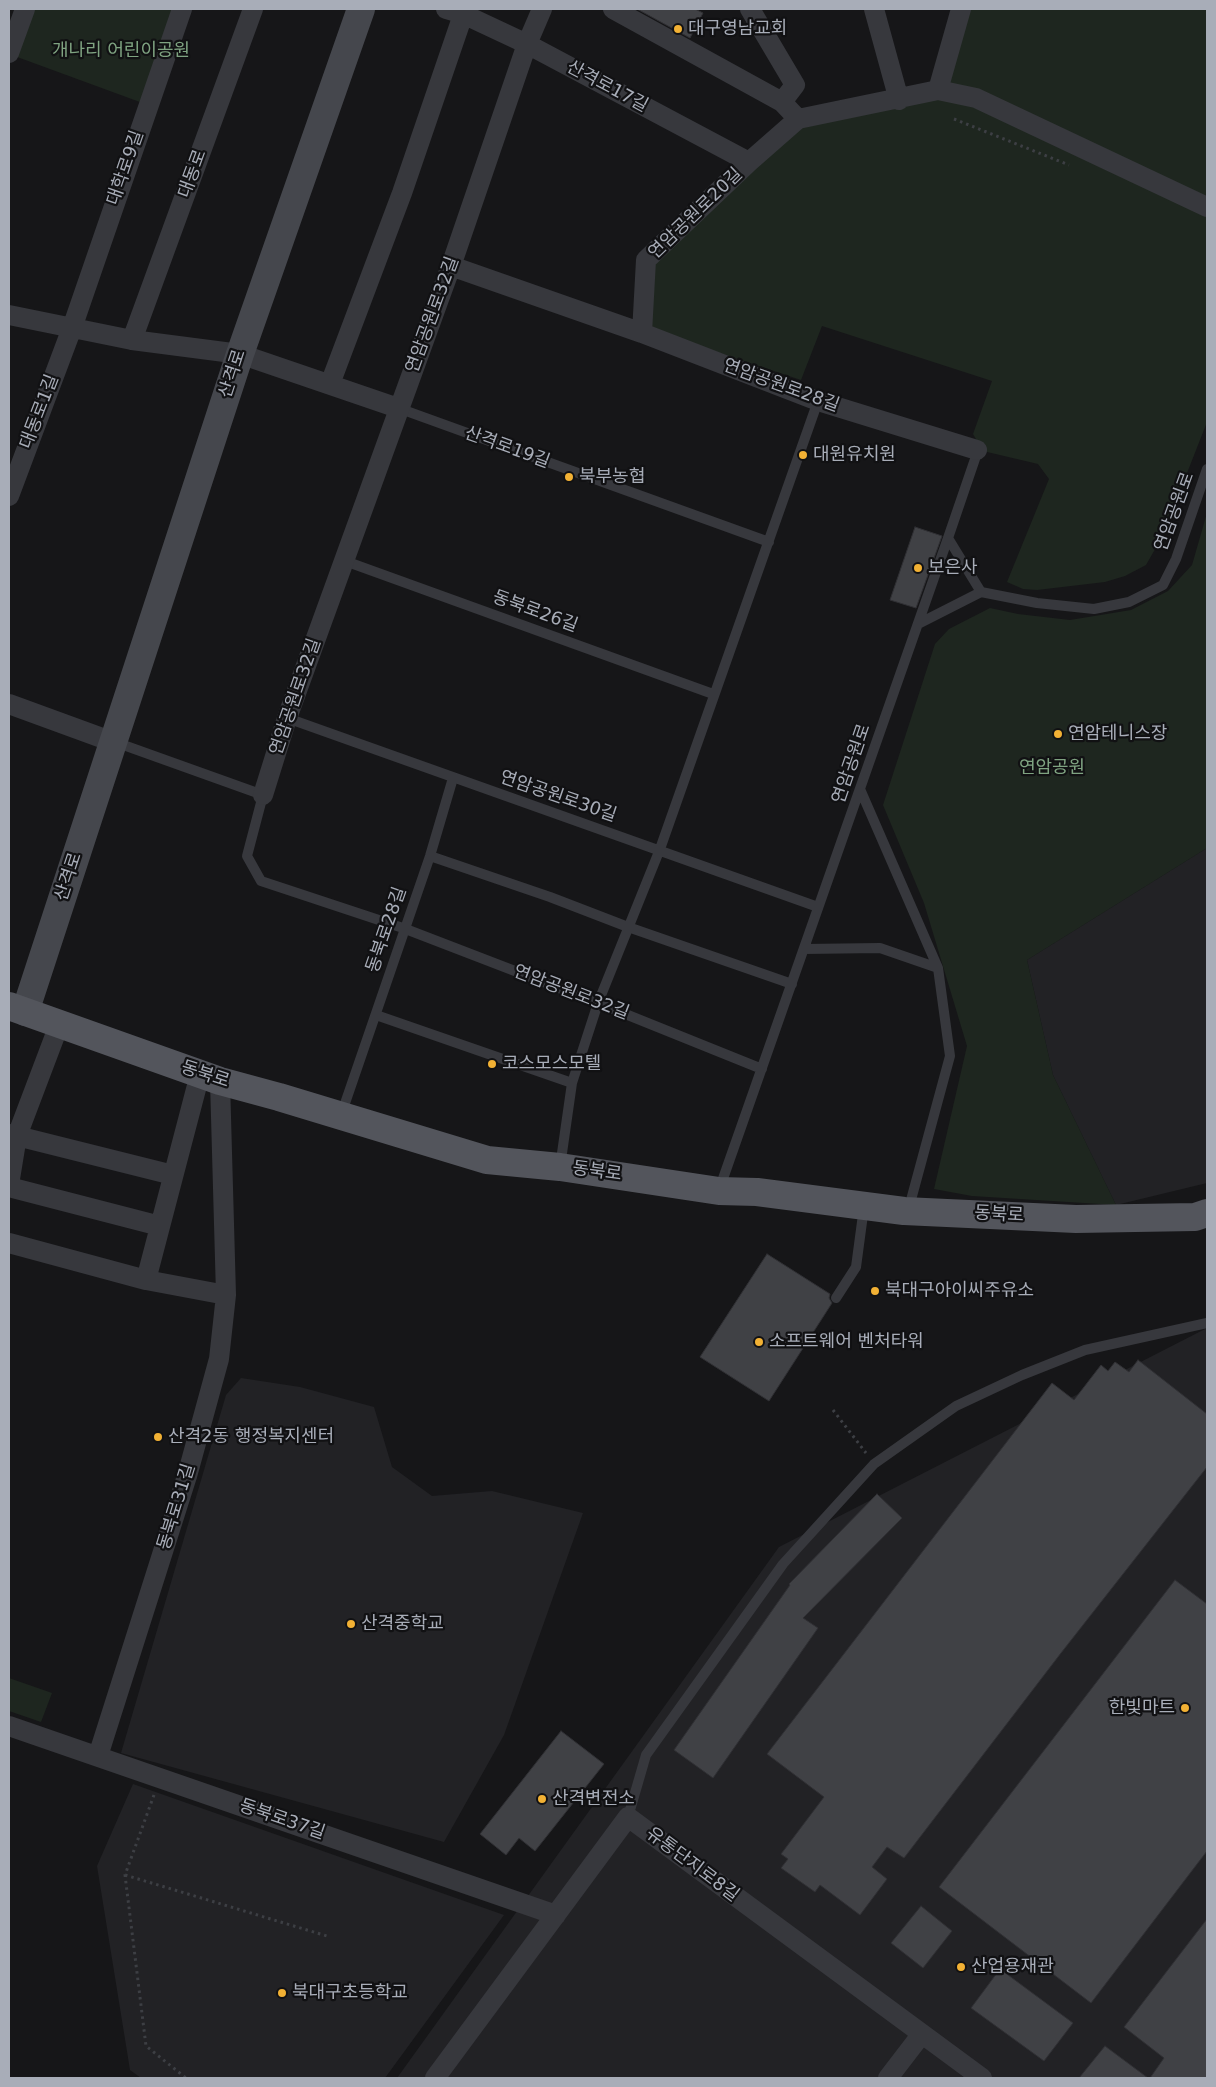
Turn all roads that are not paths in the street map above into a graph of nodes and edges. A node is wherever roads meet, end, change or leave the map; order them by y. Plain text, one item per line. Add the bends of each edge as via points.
1 (24, 9) edge
2 (182, 9) edge
3 (253, 9) edge
4 (361, 9) edge
5 (542, 9) edge
6 (614, 9) edge
7 (750, 9) edge
8 (874, 9) edge
9 (960, 10) edge
10 (458, 11) edge
11 (527, 44) junction
12 (9, 53) edge
13 (938, 90) junction
14 (899, 100) junction
15 (782, 102) junction
16 (798, 119) junction
17 (749, 162) junction
18 (1207, 207) edge
19 (451, 266) junction
20 (9, 315) edge
21 (72, 328) junction
22 (642, 333) junction
23 (132, 340) junction
24 (240, 354) junction
25 (330, 384) junction
26 (818, 402) junction
27 (398, 408) junction
28 (977, 450) joint
29 (1207, 469) edge
30 (9, 496) edge
31 (948, 538) junction
32 (770, 542) junction
33 (345, 561) junction
34 (930, 589) joint
35 (980, 592) junction
36 (918, 624) junction
37 (713, 694) junction
38 (9, 704) edge
39 (287, 718) junction
40 (113, 742) junction
41 (453, 778) junction
42 (860, 789) junction
43 (263, 795) junction
44 (660, 849) junction
45 (430, 856) junction
46 (818, 907) junction
47 (628, 927) junction
48 (404, 928) junction
49 (804, 949) junction
50 (938, 968) junction
51 (792, 984) junction
52 (598, 1003) junction
53 (17, 1009) edge
54 (376, 1016) junction
55 (59, 1025) junction
56 (762, 1068) junction
57 (210, 1078) junction
58 (572, 1083) junction
59 (341, 1116) junction
60 (13, 1135) edge
61 (560, 1167) junction
62 (174, 1175) junction
63 (9, 1186) edge
64 (719, 1191) junction
65 (864, 1206) junction
66 (908, 1211) junction
67 (1207, 1213) edge
68 (160, 1226) junction
69 (9, 1243) edge
70 (146, 1280) junction
71 (226, 1295) junction
72 (836, 1298) dead end
73 (1207, 1322) edge
74 (9, 1726) edge
75 (98, 1756) junction
76 (628, 1817) junction
77 (556, 1915) junction
78 (921, 2034) junction
79 (435, 2078) edge
80 (888, 2078) edge
81 (982, 2078) edge

1 - 12 street
2 - 21 street, 대학로9길
3 - 23 street, 대동로
4 - 24 street, 산격로
5 - 11 street, 연암공원로32길
6 - 15 street
7 - 15 street via 794,85
8 - 14 street
9 - 13 street
10 - 11 street, 산격로17길
10 - 25 street, 산격로17길 via 402,193
11 - 17 street, 산격로17길
11 - 19 street, 연암공원로32길
13 - 14 street
13 - 18 street via 976,98
14 - 16 street
15 - 16 street
16 - 17 street, 연암공원로20길
17 - 22 street, 연암공원로20길 via 646,260
19 - 22 street, 연암공원로28길
19 - 27 street, 연암공원로32길
20 - 21 street
21 - 23 street
21 - 30 street, 대동로1길
22 - 26 street, 연암공원로28길
23 - 24 street
24 - 25 street, 산격로19길
24 - 40 street, 산격로
25 - 27 street, 산격로19길
26 - 28 street, 연암공원로28길
26 - 32 lane
27 - 32 lane, 산격로19길
27 - 33 street, 연암공원로32길
28 - 31 lane, 연암공원로28길
29 - 35 lane, 연암공원로 via 1176,559 1163,585 1129,602 1094,609
31 - 34 lane, 연암공원로28길
31 - 35 lane
32 - 37 lane
33 - 37 lane, 동북로26길
33 - 39 street, 연암공원로32길
34 - 36 lane, 연암공원로
35 - 36 lane
36 - 42 lane, 연암공원로
37 - 44 lane
38 - 40 street
39 - 41 lane, 연암공원로30길
39 - 43 street, 연암공원로32길
40 - 43 lane
40 - 53 street, 산격로
41 - 44 lane, 연암공원로30길
41 - 45 lane, 동북로28길
42 - 46 lane, 연암공원로
42 - 50 lane
43 - 48 lane, 연암공원로32길 via 247,856 261,881
44 - 46 lane, 연암공원로30길
44 - 47 lane
45 - 47 lane
45 - 48 lane, 동북로28길
46 - 49 lane, 연암공원로
47 - 51 lane
47 - 52 lane
48 - 52 lane, 연암공원로32길
48 - 54 lane, 동북로28길
49 - 50 lane via 880,948
49 - 51 lane, 연암공원로
50 - 66 lane via 950,1056
51 - 56 lane, 연암공원로
52 - 56 lane, 연암공원로32길
52 - 58 lane
53 - 55 main road, 동북로
54 - 58 lane
54 - 59 lane, 동북로28길
55 - 57 main road, 동북로
55 - 60 street
56 - 64 lane, 연암공원로
57 - 59 main road, 동북로
57 - 62 street
57 - 71 street, 동북로31길
58 - 61 lane
59 - 61 main road, 동북로 via 487,1160
60 - 62 street
60 - 63 street
61 - 64 main road, 동북로
62 - 68 street
63 - 68 street
64 - 65 main road, 동북로 via 757,1192
65 - 66 main road, 동북로
65 - 72 lane via 856,1266
66 - 67 main road, 동북로 via 1076,1218 1195,1217
68 - 70 street
69 - 70 street
70 - 71 street
71 - 75 street, 동북로31길 via 220,1359 187,1476
73 - 76 lane via 1085,1350 1022,1375 956,1406 874,1464 783,1564 646,1755
74 - 75 street, 동북로37길
75 - 77 street, 동북로37길
76 - 77 street, 유통단지로8길
76 - 78 street, 유통단지로8길
77 - 79 street, 유통단지로8길
78 - 80 street
78 - 81 street, 유통단지로8길

